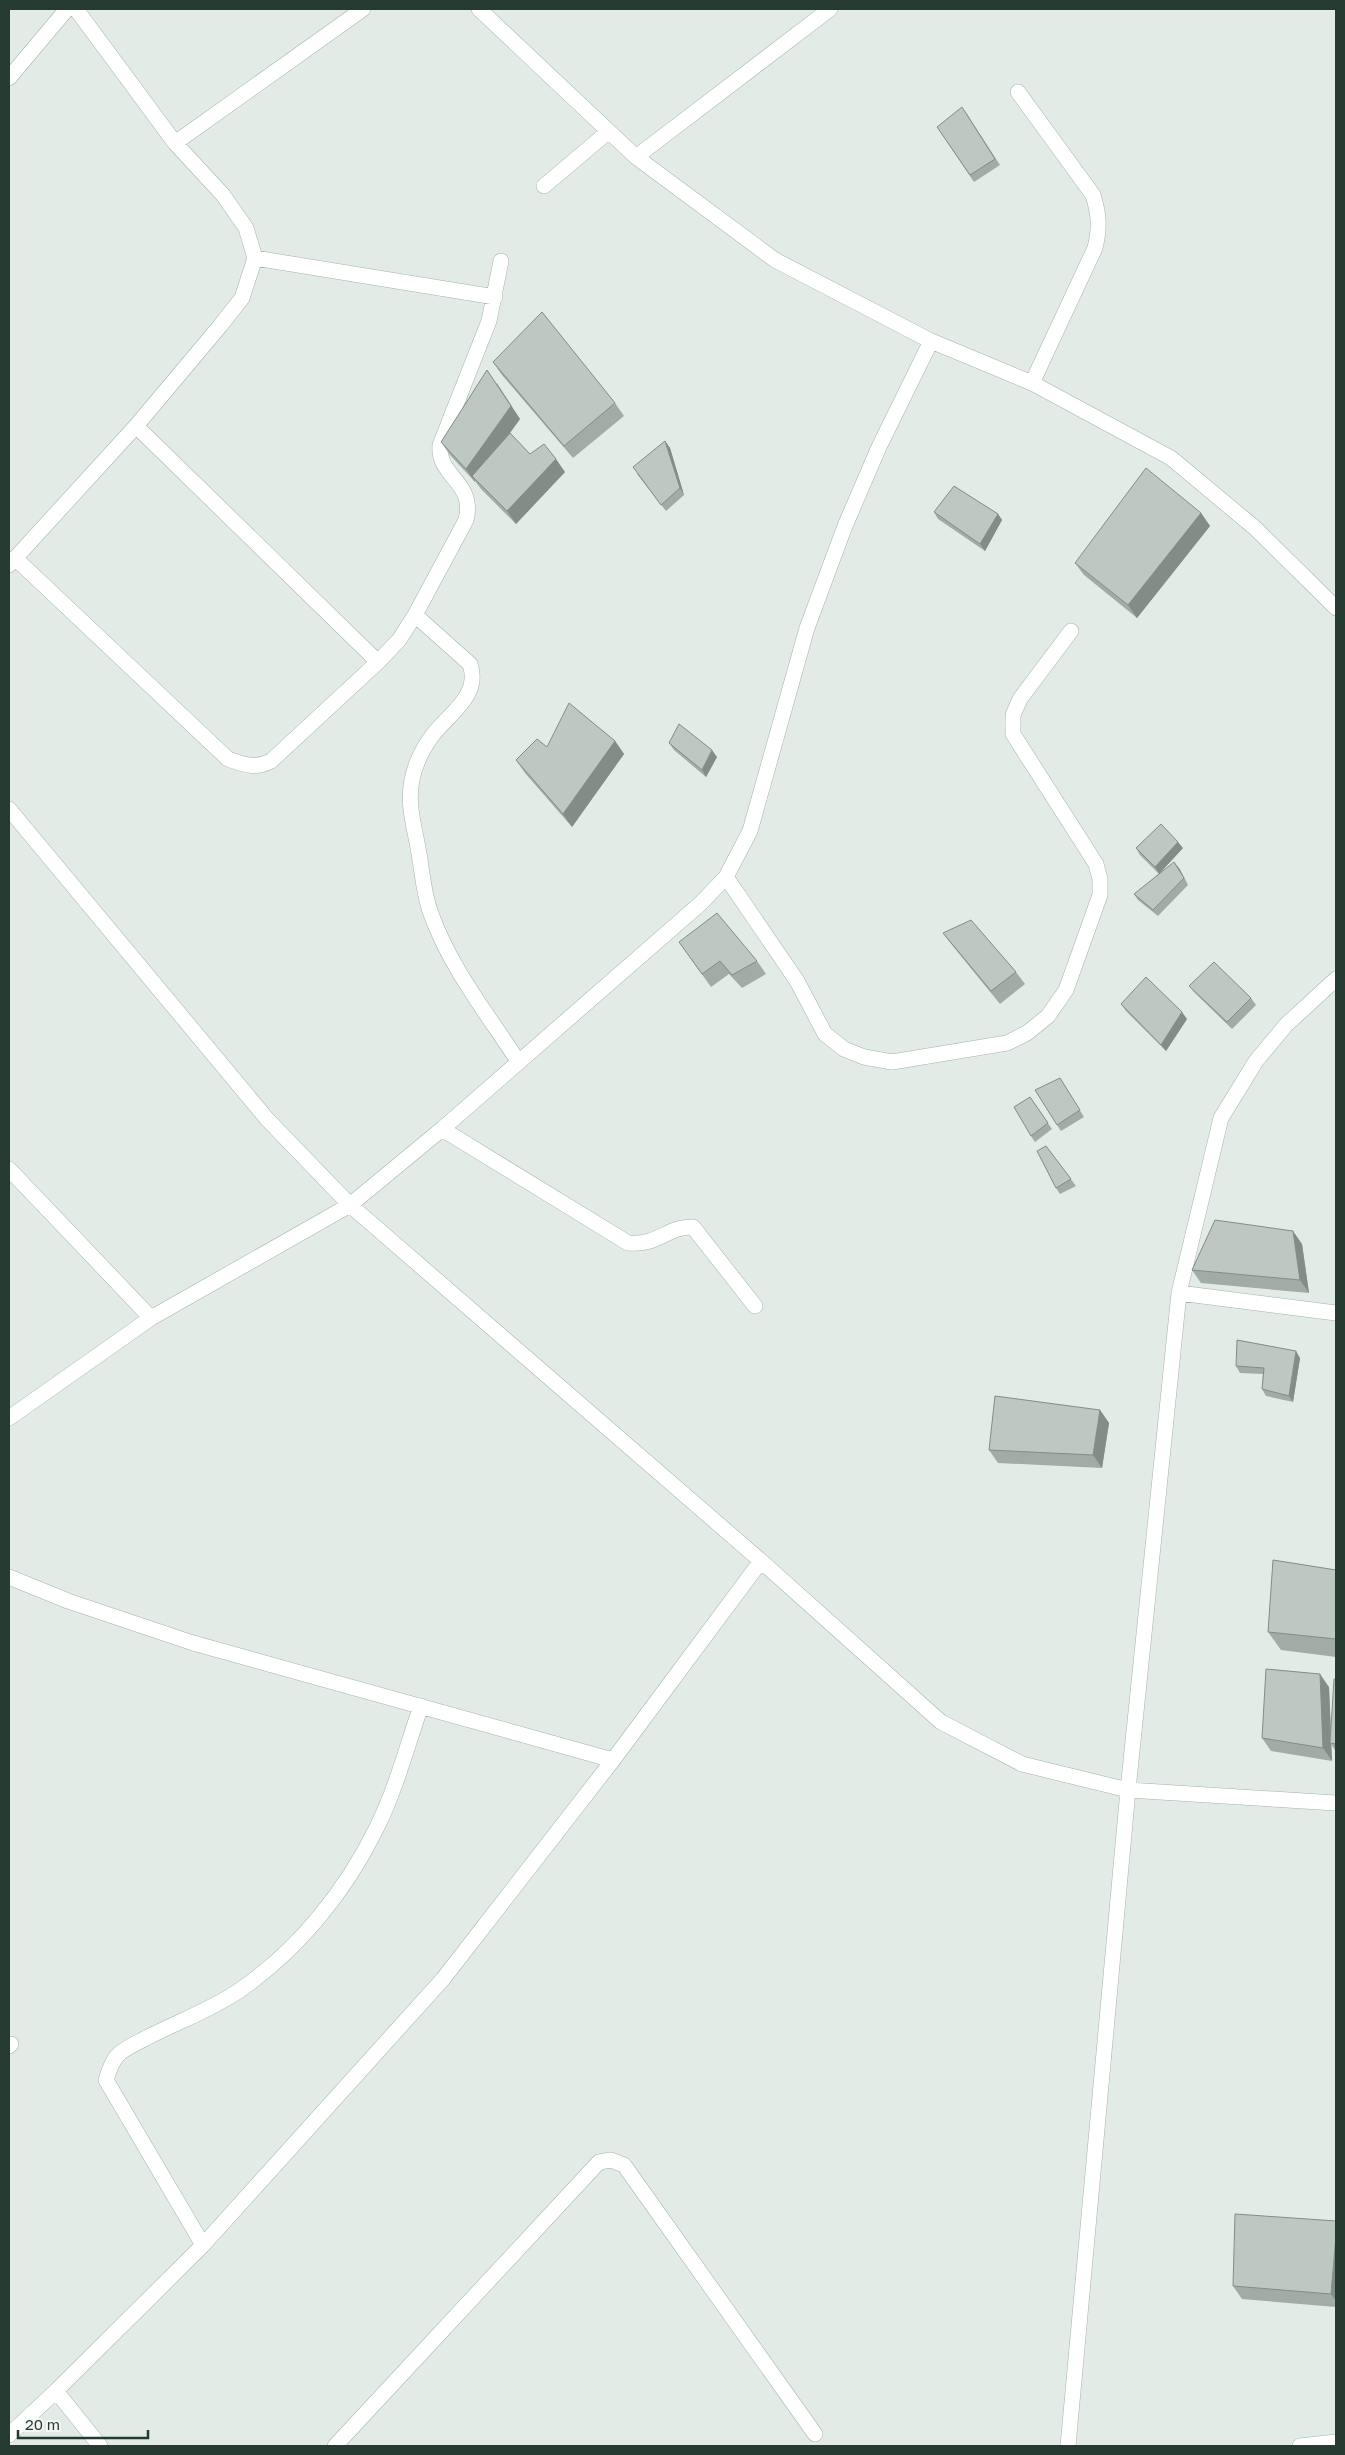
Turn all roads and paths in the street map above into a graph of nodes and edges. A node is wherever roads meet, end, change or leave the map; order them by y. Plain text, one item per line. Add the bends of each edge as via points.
1 (67, 9) edge
2 (76, 9) edge
3 (363, 9) edge
4 (479, 9) edge
5 (830, 9) edge
6 (9, 78) edge
7 (1018, 92) dead end
8 (608, 132) junction
9 (175, 143) junction
10 (636, 157) junction
11 (544, 186) dead end
12 (255, 258) junction
13 (501, 261) dead end
14 (494, 297) junction
15 (931, 342) junction
16 (1032, 382) junction
17 (136, 426) junction
18 (12, 562) edge
19 (1336, 608) edge
20 (415, 615) junction
21 (1071, 631) dead end
22 (378, 662) junction
23 (9, 808) edge
24 (726, 877) junction
25 (1336, 979) edge
26 (518, 1061) junction
27 (442, 1129) junction
28 (9, 1169) edge
29 (350, 1205) junction
30 (1179, 1293) junction
31 (755, 1306) dead end
32 (1336, 1313) edge
33 (151, 1318) junction
34 (9, 1418) edge
35 (760, 1561) junction
36 (9, 1577) edge
37 (421, 1706) junction
38 (613, 1760) junction
39 (1128, 1790) junction
40 (1336, 1803) edge
41 (203, 2245) junction
42 (56, 2391) junction
43 (814, 2434) dead end
44 (9, 2435) edge
45 (1336, 2442) edge
46 (100, 2446) edge
47 (336, 2446) edge
48 (1068, 2446) edge
49 (1300, 2446) edge

1 - 6 street
2 - 9 street
3 - 9 street
4 - 8 street
5 - 10 street
7 - 16 street via 1092,194 1099,222 1095,248
8 - 10 street
8 - 11 street
9 - 12 street via 223,195 246,228
10 - 15 street via 775,260
12 - 14 street
12 - 17 street via 242,298
13 - 14 street
14 - 20 street via 489,321 440,445 442,461 468,497 470,508
15 - 16 street
15 - 24 street via 879,447 845,526 807,628 750,832
16 - 19 street via 1171,458 1255,528
17 - 18 street
17 - 22 street
18 - 22 street via 228,759 248,766 260,766 271,760
20 - 22 street via 399,640
20 - 26 street via 470,664 473,674 472,688 467,697 432,736 420,755 412,779 410,801 429,908 453,964
21 - 24 street via 1020,699 1013,715 1013,734 1096,864 1100,895 1066,990 1048,1016 1027,1033 1007,1043 892,1062 844,1049 825,1034 797,981
23 - 29 street via 267,1119
24 - 26 street via 700,904
25 - 30 street via 1274,1039 1256,1061 1221,1118
26 - 27 street
27 - 29 street
27 - 31 street via 628,1243 653,1242 682,1226 693,1227
28 - 33 street
29 - 33 street
29 - 35 street
30 - 32 street
30 - 39 street
33 - 34 street
35 - 38 street
35 - 39 street via 941,1722 1022,1764
36 - 37 street via 68,1601 193,1643
37 - 38 street
37 - 41 street via 378,1826 357,1865 313,1925 241,1989 212,2008 134,2044 118,2055 109,2068 106,2080
38 - 41 street via 443,1979
39 - 40 street
39 - 48 street
41 - 42 street
42 - 44 street
42 - 46 street
43 - 47 street via 624,2165 611,2160 599,2162
45 - 49 street

